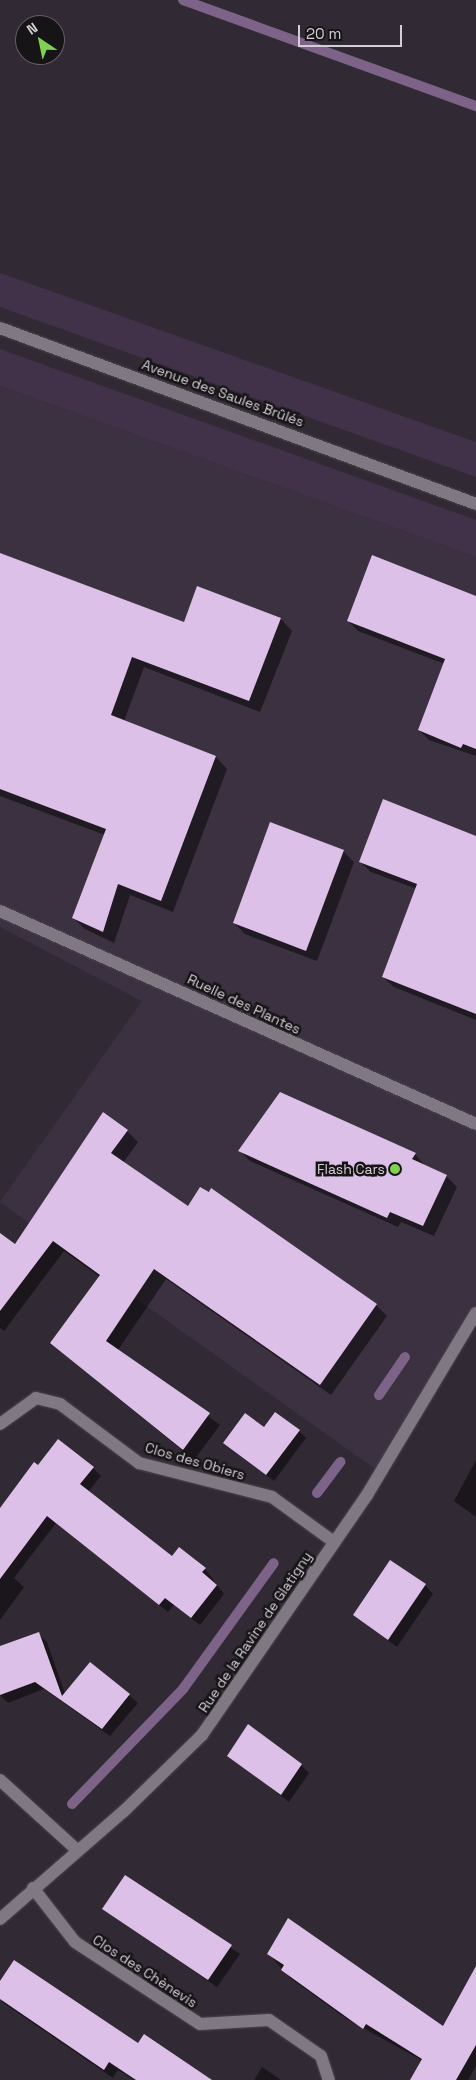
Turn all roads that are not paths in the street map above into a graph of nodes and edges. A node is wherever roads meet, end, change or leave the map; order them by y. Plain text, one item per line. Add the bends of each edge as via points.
1 (0, 328) edge
2 (435, 486) junction
3 (476, 494) edge
4 (476, 504) edge
5 (0, 911) edge
6 (476, 1124) edge
7 (476, 1313) edge
8 (0, 1424) edge
9 (334, 1542) junction
10 (0, 1780) edge
11 (78, 1851) junction
12 (33, 1888) junction
13 (0, 1919) edge
14 (328, 2080) edge

1 - 2 street, Avenue des Saules Brûlés
2 - 3 street, Avenue des Saules Brûlés
2 - 4 street, Avenue des Saules Brûlés
5 - 6 street, Ruelle des Plantes
7 - 9 street, Rue de la Ravine de Glatigny via 381,1473
8 - 9 street, Clos des Obiers via 36,1398 60,1404 140,1463 272,1497
9 - 11 street, Rue de la Ravine de Glatigny via 202,1735
10 - 11 street
11 - 12 street, Rue de la Ravine de Glatigny
12 - 13 street, Rue de la Ravine de Glatigny
12 - 14 street, Clos des Chènevis via 75,1942 200,2024 269,2020 321,2056

